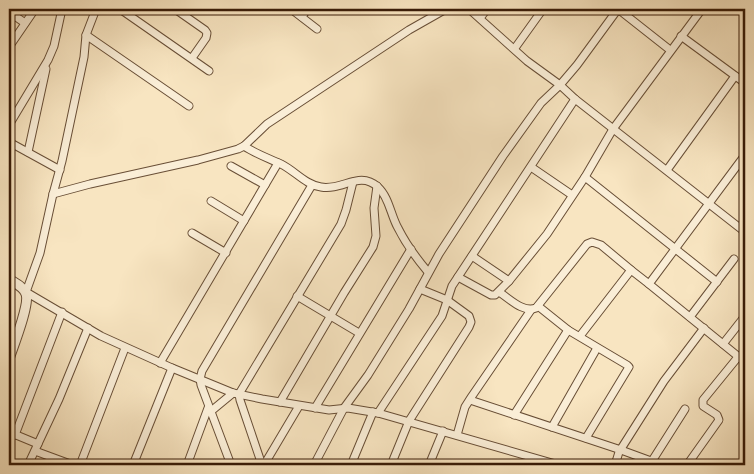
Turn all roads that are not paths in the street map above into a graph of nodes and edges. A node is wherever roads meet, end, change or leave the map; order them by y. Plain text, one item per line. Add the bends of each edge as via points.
1 (35, 9) edge
2 (62, 9) edge
3 (96, 9) edge
4 (120, 9) edge
5 (175, 9) edge
6 (291, 9) edge
7 (307, 9) edge
8 (446, 9) edge
9 (469, 9) edge
10 (487, 9) edge
11 (543, 9) edge
12 (618, 9) edge
13 (702, 9) edge
14 (9, 12) edge
15 (302, 17) junction
16 (480, 18) junction
17 (26, 23) junction
18 (317, 29) dead end
19 (86, 34) junction
20 (681, 36) junction
21 (10, 43) edge
22 (515, 48) junction
23 (670, 50) junction
24 (192, 58) junction
25 (48, 60) junction
26 (209, 71) dead end
27 (735, 76) junction
28 (745, 84) edge
29 (560, 85) junction
30 (575, 99) junction
31 (189, 106) dead end
32 (9, 124) edge
33 (613, 129) junction
34 (9, 142) edge
35 (244, 146) junction
36 (28, 152) junction
37 (745, 155) edge
38 (278, 163) junction
39 (231, 166) dead end
40 (531, 167) junction
41 (60, 170) junction
42 (667, 170) junction
43 (585, 177) junction
44 (353, 182) junction
45 (312, 185) junction
46 (265, 186) junction
47 (377, 186) junction
48 (53, 194) junction
49 (572, 195) junction
50 (210, 201) dead end
51 (709, 204) junction
52 (244, 221) junction
53 (745, 232) edge
54 (192, 234) dead end
55 (411, 248) junction
56 (675, 249) junction
57 (226, 253) junction
58 (472, 256) junction
59 (734, 259) dead end
60 (631, 270) junction
61 (428, 272) junction
62 (458, 277) junction
63 (9, 279) edge
64 (510, 281) junction
65 (717, 282) junction
66 (649, 284) junction
67 (420, 289) junction
68 (26, 292) junction
69 (499, 292) junction
70 (298, 296) junction
71 (447, 300) junction
72 (538, 306) junction
73 (531, 310) junction
74 (62, 312) junction
75 (331, 315) junction
76 (745, 316) edge
77 (690, 317) junction
78 (88, 328) junction
79 (704, 328) junction
80 (568, 330) junction
81 (360, 333) junction
82 (580, 336) junction
83 (723, 344) junction
84 (125, 348) junction
85 (597, 348) junction
86 (738, 357) junction
87 (9, 359) edge
88 (745, 362) edge
89 (160, 363) junction
90 (172, 368) junction
91 (200, 378) junction
92 (236, 394) junction
93 (470, 400) junction
94 (280, 402) junction
95 (299, 406) junction
96 (315, 408) junction
97 (344, 408) junction
98 (685, 409) dead end
99 (209, 410) junction
100 (375, 412) junction
101 (514, 415) junction
102 (410, 421) junction
103 (552, 427) junction
104 (443, 431) junction
105 (12, 434) edge
106 (457, 435) junction
107 (586, 438) junction
108 (36, 447) junction
109 (621, 450) junction
110 (652, 461) junction
111 (28, 465) edge
112 (73, 465) edge
113 (80, 465) edge
114 (134, 465) edge
115 (187, 465) edge
116 (231, 465) edge
117 (263, 465) edge
118 (314, 465) edge
119 (351, 465) edge
120 (391, 465) edge
121 (429, 465) edge
122 (559, 465) edge
123 (615, 465) edge
124 (662, 465) edge
125 (687, 465) edge

1 - 17 street
2 - 25 street
3 - 19 street
4 - 24 street
5 - 24 street via 207,33
6 - 15 street
7 - 15 street
8 - 35 street via 267,124
9 - 16 street
10 - 16 street
11 - 22 street
12 - 23 street
12 - 29 street
13 - 20 street
14 - 17 street
15 - 18 street
16 - 22 street
17 - 21 street
19 - 31 street
19 - 41 street via 81,74
20 - 23 street
20 - 27 street
22 - 29 street
23 - 33 street
24 - 26 street
25 - 32 street
25 - 36 street
27 - 28 street
27 - 42 street
29 - 30 street
29 - 61 street via 541,103 503,156
30 - 33 street
30 - 40 street
33 - 42 street
33 - 43 street
34 - 36 street
35 - 38 street
35 - 48 street via 223,154
36 - 41 street
37 - 51 street
38 - 45 street
38 - 46 street
39 - 46 street
40 - 49 street
40 - 58 street
41 - 48 street
42 - 51 street
43 - 49 street
43 - 56 street
44 - 45 street via 330,188
44 - 47 street via 366,180
44 - 70 street via 341,224
45 - 91 street
46 - 52 street
47 - 55 street
47 - 75 street via 373,247
48 - 68 street via 40,253
49 - 64 street via 547,234
50 - 52 street
51 - 53 street
51 - 56 street
52 - 57 street
54 - 57 street
55 - 61 street
55 - 81 street
56 - 65 street
56 - 66 street
57 - 89 street
58 - 62 street
58 - 64 street
59 - 65 street
60 - 66 street
60 - 72 street via 602,245 592,242 587,244
60 - 82 street
61 - 67 street
62 - 69 street via 491,295
62 - 71 street
63 - 68 street
64 - 69 street
65 - 77 street
66 - 77 street
67 - 71 street
67 - 97 street
68 - 74 street
68 - 87 street via 26,304
69 - 73 street
70 - 75 street
70 - 92 street
71 - 100 street via 442,316
71 - 102 street via 469,316 471,322
72 - 73 street
72 - 80 street
73 - 93 street
74 - 78 street
74 - 105 street
75 - 81 street
75 - 94 street
76 - 83 street
77 - 79 street
78 - 84 street
78 - 108 street
79 - 83 street
79 - 109 street via 664,381
80 - 82 street
80 - 101 street
81 - 96 street
82 - 85 street
83 - 86 street
84 - 89 street
84 - 113 street
85 - 103 street
85 - 107 street via 629,367
86 - 88 street
86 - 125 street via 703,400 704,406 719,420
89 - 90 street
90 - 91 street
90 - 114 street
91 - 92 street
91 - 99 street
92 - 94 street
92 - 99 street
92 - 117 street
93 - 101 street
93 - 106 street
94 - 95 street
95 - 96 street
95 - 117 street
96 - 97 street
97 - 100 street
97 - 118 street
98 - 110 street
99 - 115 street
99 - 116 street
100 - 102 street
100 - 119 street
101 - 103 street
102 - 104 street
102 - 120 street
103 - 107 street
104 - 106 street
104 - 121 street
105 - 108 street
106 - 122 street
107 - 109 street
108 - 111 street
108 - 112 street
109 - 110 street
109 - 123 street
110 - 124 street

